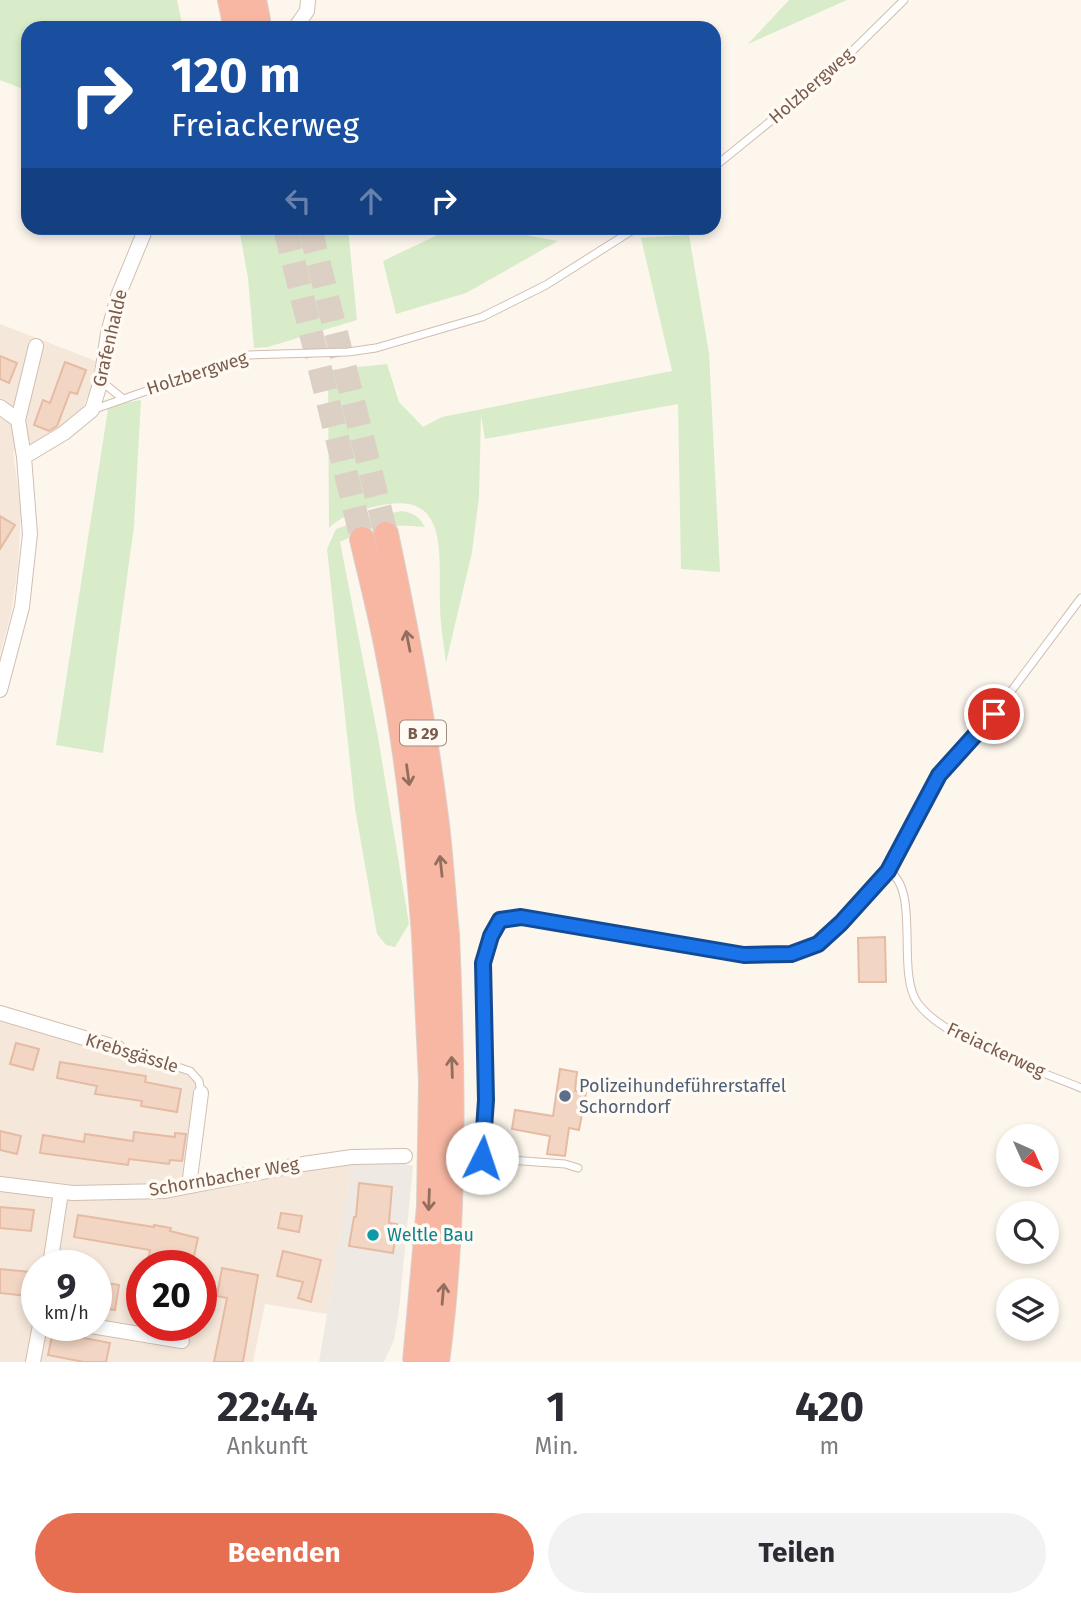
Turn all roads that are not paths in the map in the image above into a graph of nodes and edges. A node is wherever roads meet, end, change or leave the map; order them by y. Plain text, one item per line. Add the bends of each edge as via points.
1 (308, 0) edge
2 (904, 0) edge
3 (300, 21) edge
4 (721, 161) edge
5 (142, 235) edge
6 (625, 235) edge
7 (36, 346) dead end
8 (100, 381) junction
9 (122, 398) junction
10 (0, 407) edge
11 (92, 410) junction
12 (18, 420) junction
13 (24, 457) junction
14 (374, 537) tunnel mouth
15 (1081, 598) edge
16 (0, 690) edge
17 (888, 871) junction
18 (435, 935) junction
19 (0, 1013) edge
20 (118, 1048) joint
21 (1081, 1088) edge
22 (201, 1093) joint
23 (405, 1156) joint
24 (482, 1158) junction
25 (578, 1168) dead end
26 (0, 1184) edge
27 (189, 1186) junction
28 (61, 1192) junction
29 (52, 1250) edge
30 (37, 1341) edge
31 (33, 1362) edge
32 (415, 1362) edge
33 (437, 1362) edge

1 - 3 street
2 - 4 lane, Holzbergweg via 830,73
5 - 8 street, Grafenhalde via 118,296
6 - 9 lane, Holzbergweg via 546,285 482,317 362,350 249,355
7 - 12 street
8 - 9 lane
8 - 11 street, Grafenhalde
9 - 11 lane, Holzbergweg
10 - 12 street
11 - 13 street, Holzbergweg
12 - 13 street
13 - 16 street via 30,534 22,607
14 - 18 highway, B 29 via 416,838
15 - 17 lane via 994,714 939,775
17 - 21 lane, Freiackerweg via 902,887 909,982 923,1009 965,1039
17 - 24 lane via 818,944 791,954 744,955 521,917 500,920 483,963 486,1100
18 -> 32 highway, B 29, bridge via 429,1206
33 -> 18 highway, B 29, bridge via 450,1208 453,1079
19 - 20 street, Krebsgässle
20 - 22 lane, Krebsgässle via 190,1072 199,1081
22 - 27 street, Krebsgässle
23 - 24 lane
23 - 27 street, Schornbacher Weg via 352,1157
24 - 25 lane
26 - 28 street, Schornbacher Weg
27 - 28 street, Schornbacher Weg via 165,1191
28 - 29 street
30 - 31 street

